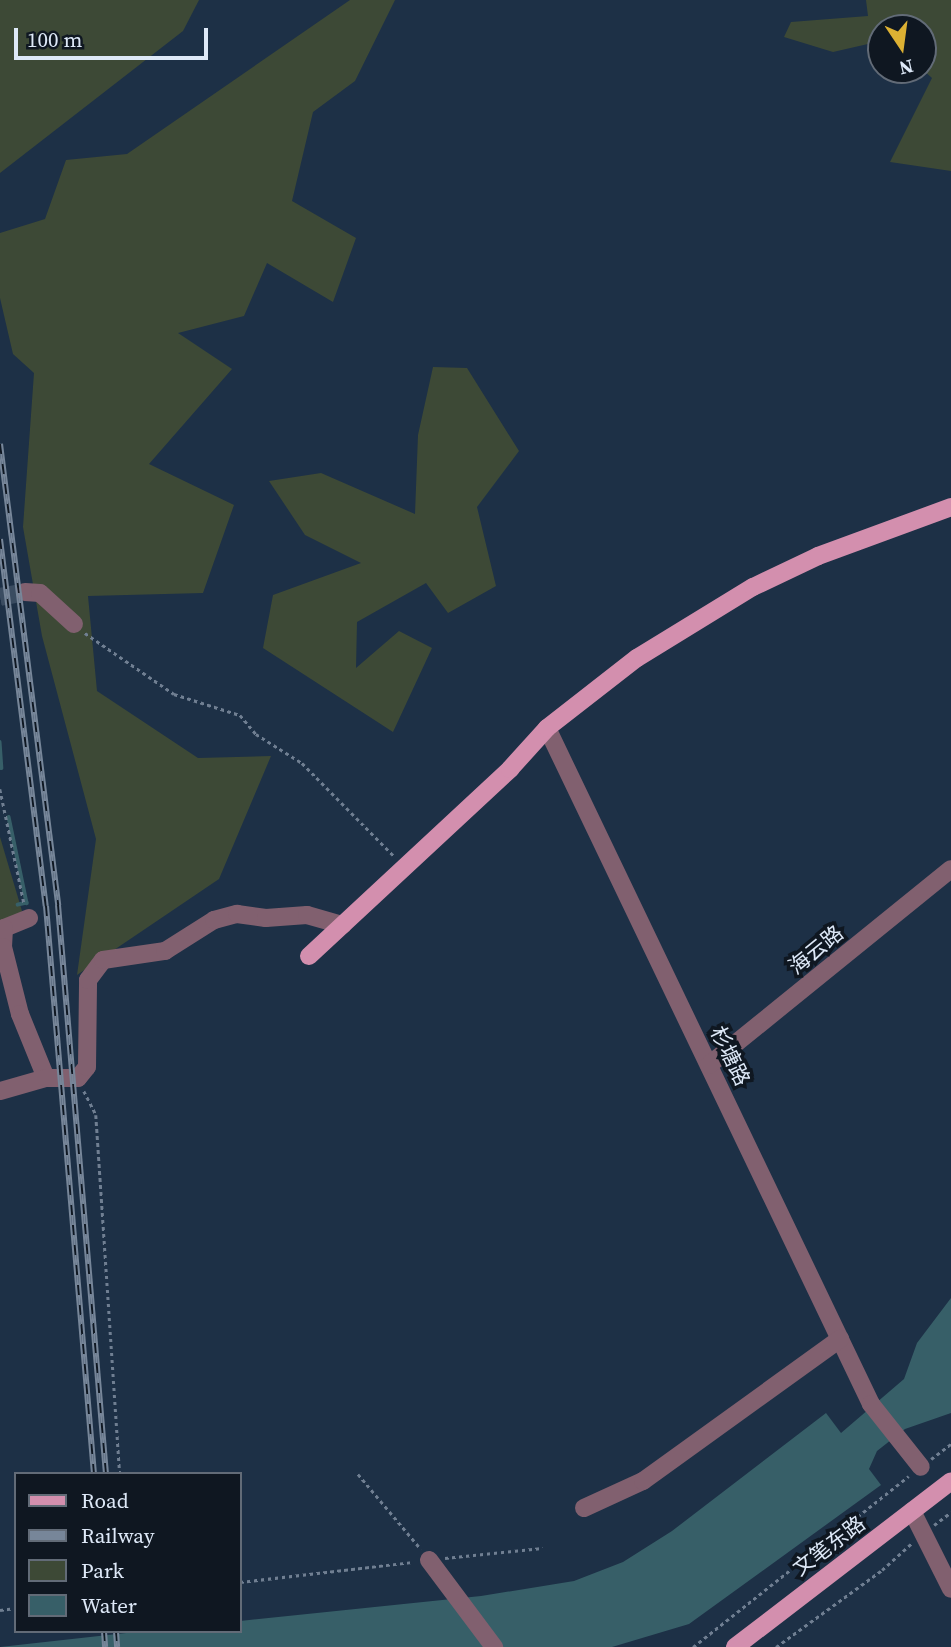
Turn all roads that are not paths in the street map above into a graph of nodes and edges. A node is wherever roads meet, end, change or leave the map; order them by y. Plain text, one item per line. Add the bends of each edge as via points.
1 (951, 507) edge
2 (24, 592) tunnel mouth
3 (74, 624) road end
4 (547, 728) junction
5 (951, 869) edge
6 (29, 918) dead end
7 (343, 925) junction
8 (309, 956) dead end
9 (709, 1065) junction
10 (46, 1078) junction
11 (0, 1091) edge
12 (840, 1339) junction
13 (921, 1467) road end
14 (951, 1481) edge
15 (584, 1508) dead end
16 (912, 1511) junction
17 (429, 1560) road end
18 (951, 1590) edge
19 (494, 1647) edge
20 (735, 1647) edge

1 - 4 main road via 818,556 753,587 637,658
2 - 3 street via 40,593
4 - 7 main road
4 - 9 street, 杉塘路
5 - 9 street, 海云路
6 - 10 street via 8,924 3,947
7 - 8 main road
7 - 10 street via 307,915 237,914 214,920 165,951 103,961 88,980 87,1067 78,1078
9 - 12 street, 杉塘路
10 - 11 street
12 - 13 street, 杉塘路 via 872,1404
12 - 15 street via 643,1481
14 - 16 main road, 文笔东路
16 - 18 street
16 - 20 main road, 文笔东路
17 - 19 street

